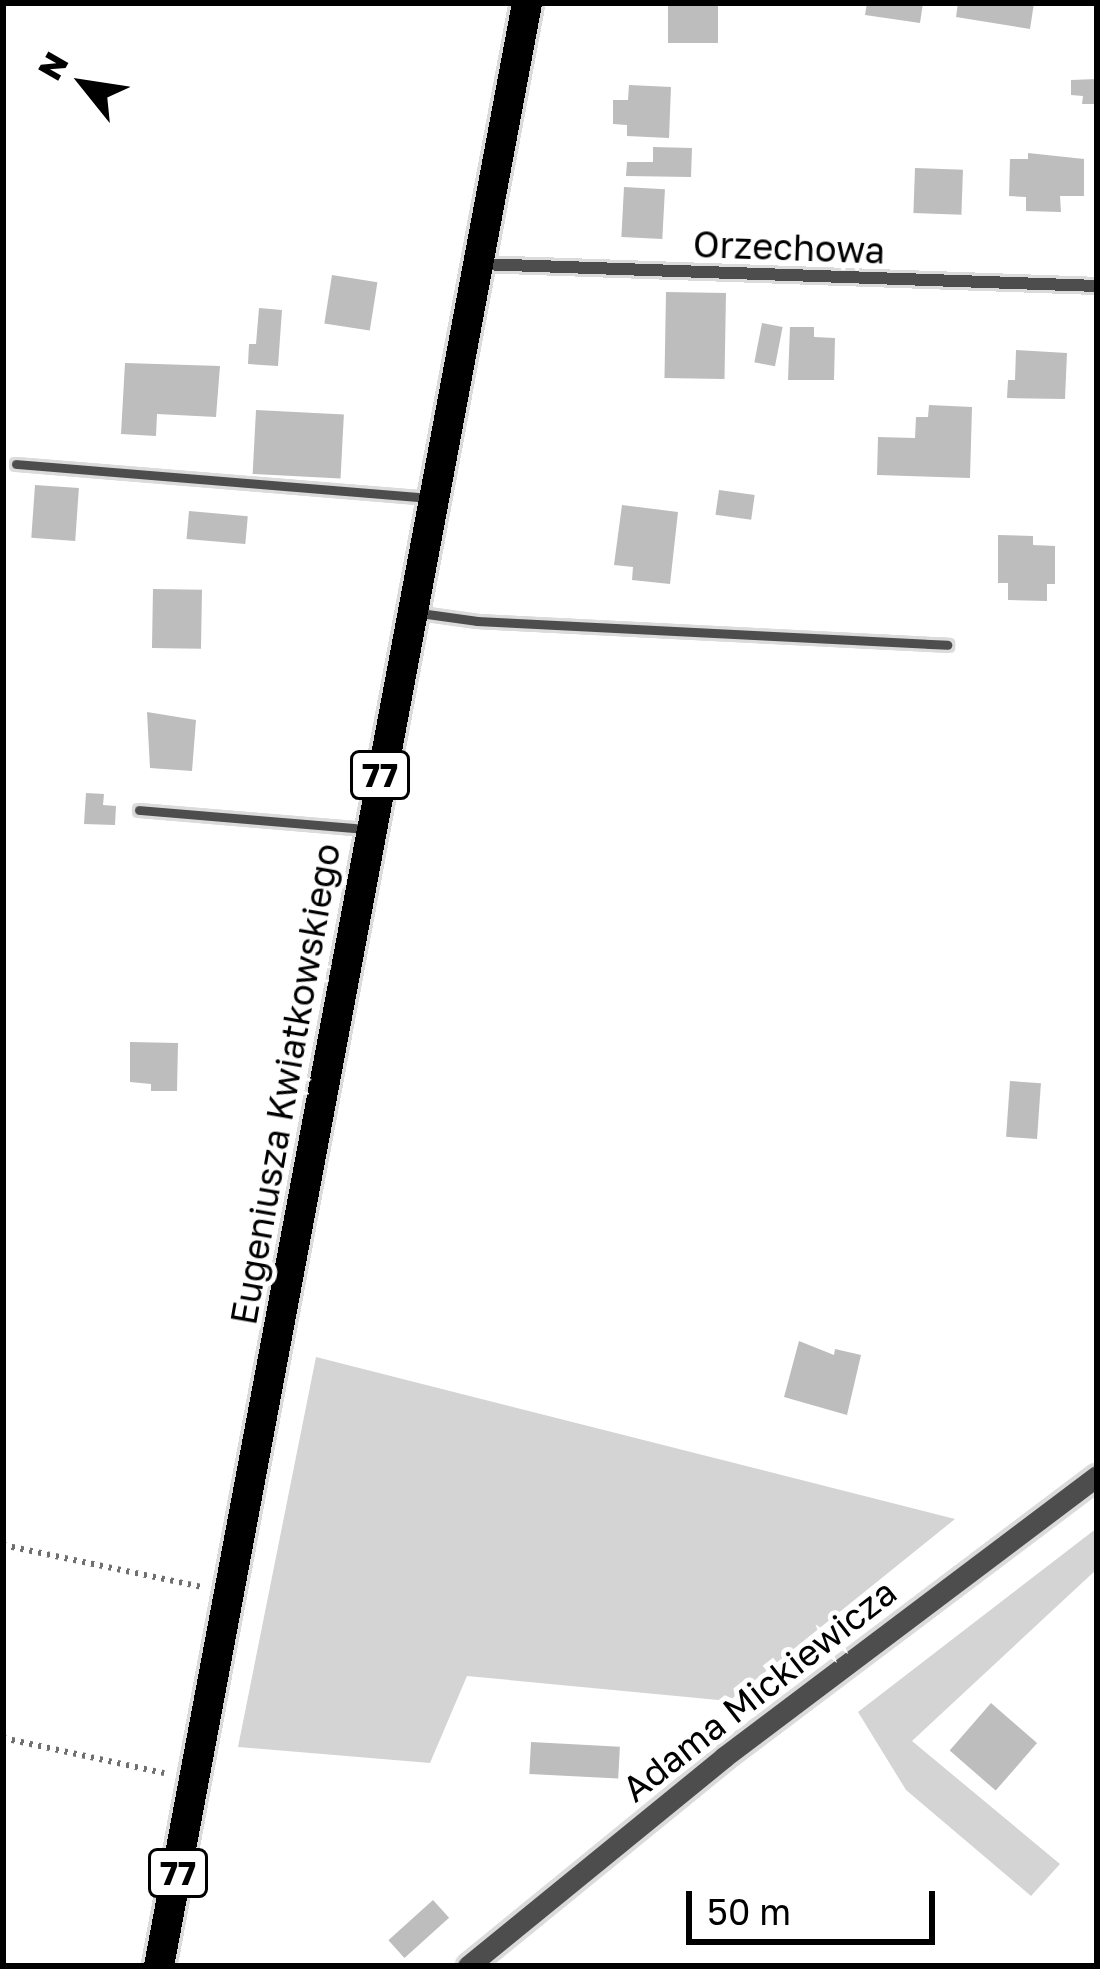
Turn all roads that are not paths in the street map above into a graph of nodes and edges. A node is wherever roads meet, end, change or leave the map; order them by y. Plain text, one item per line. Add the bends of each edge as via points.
1 (527, 3) edge
2 (478, 264) junction
3 (1097, 286) edge
4 (16, 464) dead end
5 (431, 498) junction
6 (409, 612) junction
7 (947, 645) dead end
8 (139, 810) dead end
9 (371, 830) junction
10 (1097, 1477) edge
11 (159, 1966) edge
12 (468, 1966) edge

1 - 2 main road, Eugeniusza Kwiatkowskiego / 77
2 - 3 street, Orzechowa
2 - 5 main road, Eugeniusza Kwiatkowskiego / 77
4 - 5 lane
5 - 6 main road, Eugeniusza Kwiatkowskiego / 77
6 - 7 lane
6 - 9 main road, Eugeniusza Kwiatkowskiego / 77
8 - 9 lane
9 - 11 main road, Eugeniusza Kwiatkowskiego / 77
10 - 12 street, Adama Mickiewicza via 724,1756

